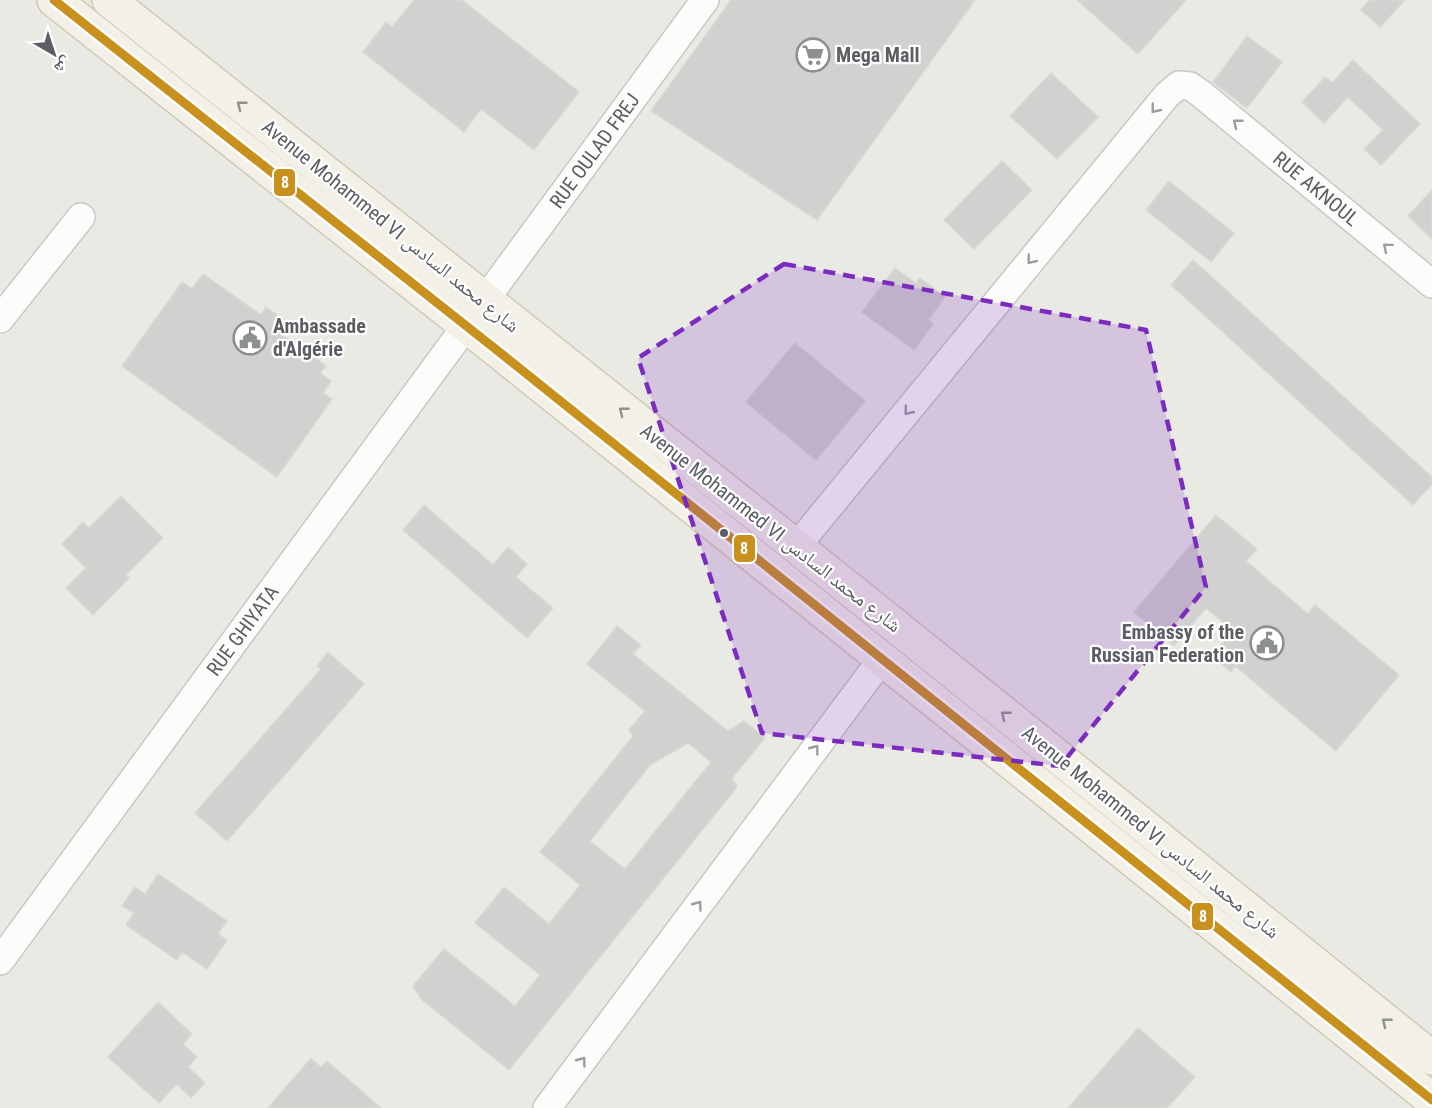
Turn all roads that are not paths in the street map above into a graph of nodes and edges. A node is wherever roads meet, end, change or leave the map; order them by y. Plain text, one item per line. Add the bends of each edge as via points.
1 (54, 0) edge
2 (109, 0) edge
3 (705, 0) edge
4 (81, 217) dead end
5 (1432, 284) edge
6 (476, 314) junction
7 (0, 319) edge
8 (796, 547) junction
9 (882, 659) junction
10 (0, 961) edge
11 (1432, 1058) edge
12 (1432, 1101) edge
13 (547, 1108) edge

1 - 6 main road
6 -> 2 main road, Avenue Mohammed VI شارع محمد السادس
3 - 6 street, RUE OULAD FREJ
4 - 7 street
5 -> 8 street, RUE AKNOUL via 1200,93 1184,84 1173,88
8 -> 6 main road, Avenue Mohammed VI شارع محمد السادس
6 - 9 main road
6 - 10 street, RUE GHIYATA
11 -> 8 main road, Avenue Mohammed VI شارع محمد السادس
9 - 12 main road
13 -> 9 street

